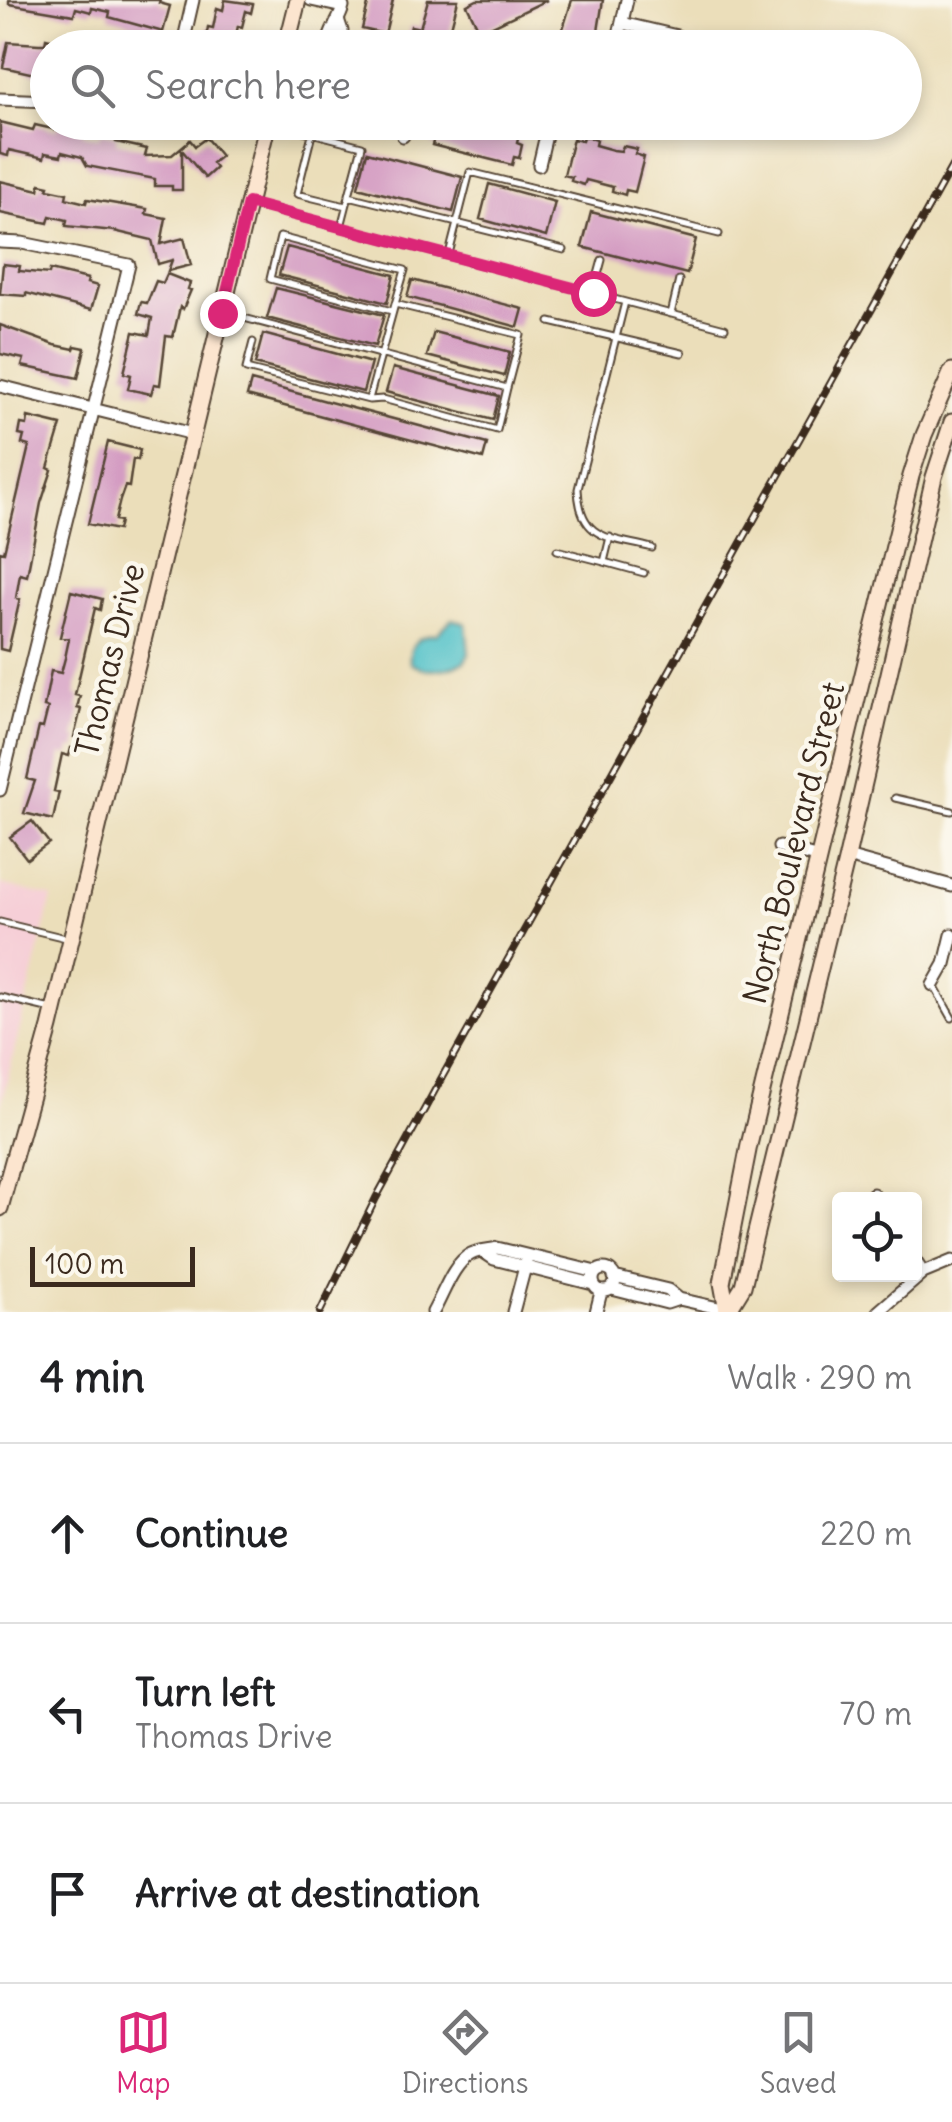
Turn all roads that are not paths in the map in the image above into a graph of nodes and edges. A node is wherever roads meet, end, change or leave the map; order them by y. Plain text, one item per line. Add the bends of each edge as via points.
1 (193, 0) edge
2 (298, 0) edge
3 (311, 0) edge
4 (627, 0) edge
5 (344, 3) edge
6 (339, 22) junction
7 (622, 23) junction
8 (186, 30) edge
9 (290, 30) edge
10 (331, 30) edge
11 (342, 30) edge
12 (620, 30) edge
13 (652, 30) edge
14 (0, 99) edge
15 (30, 100) edge
16 (264, 140) edge
17 (310, 140) edge
18 (339, 140) edge
19 (545, 140) edge
20 (539, 164) dead end
21 (349, 196) junction
22 (248, 203) junction
23 (346, 206) junction
24 (457, 223) junction
25 (341, 228) junction
26 (718, 234) dead end
27 (0, 242) edge
28 (564, 250) dead end
29 (449, 256) junction
30 (602, 260) dead end
31 (679, 280) dead end
32 (593, 293) junction
33 (625, 302) junction
34 (394, 308) junction
35 (222, 313) junction
36 (671, 314) junction
37 (550, 322) dead end
38 (725, 328) dead end
39 (616, 338) junction
40 (253, 342) dead end
41 (382, 354) junction
42 (682, 354) dead end
43 (952, 372) edge
44 (0, 386) edge
45 (507, 388) junction
46 (368, 400) junction
47 (94, 409) junction
48 (952, 422) edge
49 (192, 434) junction
50 (610, 537) junction
51 (652, 548) dead end
52 (557, 550) dead end
53 (604, 562) junction
54 (644, 573) dead end
55 (0, 790) edge
56 (895, 798) dead end
57 (952, 811) edge
58 (779, 847) dead end
59 (847, 857) junction
60 (819, 858) junction
61 (952, 886) edge
62 (0, 922) edge
63 (952, 935) edge
64 (71, 939) junction
65 (933, 985) joint
66 (0, 996) edge
67 (54, 1010) junction
68 (952, 1018) edge
69 (0, 1208) edge
70 (526, 1261) junction
71 (952, 1261) edge
72 (923, 1273) joint
73 (603, 1283) junction
74 (730, 1311) edge
75 (433, 1312) edge
76 (514, 1312) edge
77 (596, 1312) edge
78 (878, 1312) edge

1 - 8 street
2 - 9 main road
3 - 5 street
4 - 7 street
5 - 6 street
6 - 10 street
6 - 11 street
7 - 12 street
7 - 13 street
14 - 15 street
16 - 22 main road, Thomas Drive
17 - 23 lane via 298,194
18 - 21 lane via 362,146
19 - 20 street
21 - 23 lane
21 - 24 lane
22 - 25 lane
22 - 35 main road, Thomas Drive
23 - 25 lane
24 - 26 lane via 470,172
24 - 28 lane
24 - 29 lane
25 - 29 lane
27 - 47 street via 128,265
29 - 32 lane
30 - 32 lane
31 - 36 lane
32 - 33 lane
33 - 36 lane
33 - 39 lane
34 - 34 lane via 270,279 280,237 404,270
34 - 41 lane
34 - 45 lane via 520,335
35 - 41 lane
35 - 49 main road, Thomas Drive
36 - 38 lane
37 - 39 lane
39 - 42 lane
39 - 50 lane via 578,490 584,522
40 - 46 lane via 246,369
41 - 45 lane
41 - 46 lane
43 - 60 main road, North Boulevard Street via 911,476
44 - 47 street
45 - 46 lane via 497,430
47 - 49 street
47 - 55 street
48 - 59 main road, North Boulevard Street
49 - 64 main road, Thomas Drive
50 - 51 lane
50 - 53 lane
52 - 53 lane
53 - 54 lane
56 - 57 lane
58 - 60 street
59 - 60 main road
59 - 61 street
59 - 74 main road, North Boulevard Street via 742,1286
60 - 74 main road, North Boulevard Street via 748,1145 722,1283
62 - 64 lane
63 - 65 street
64 - 67 main road, Thomas Drive
65 - 68 lane
66 - 67 lane
67 - 69 main road, Thomas Drive
70 - 73 street
70 - 75 street via 470,1254
70 - 76 street
71 - 72 street
72 - 78 street
73 - 74 street via 668,1290
73 - 77 street

